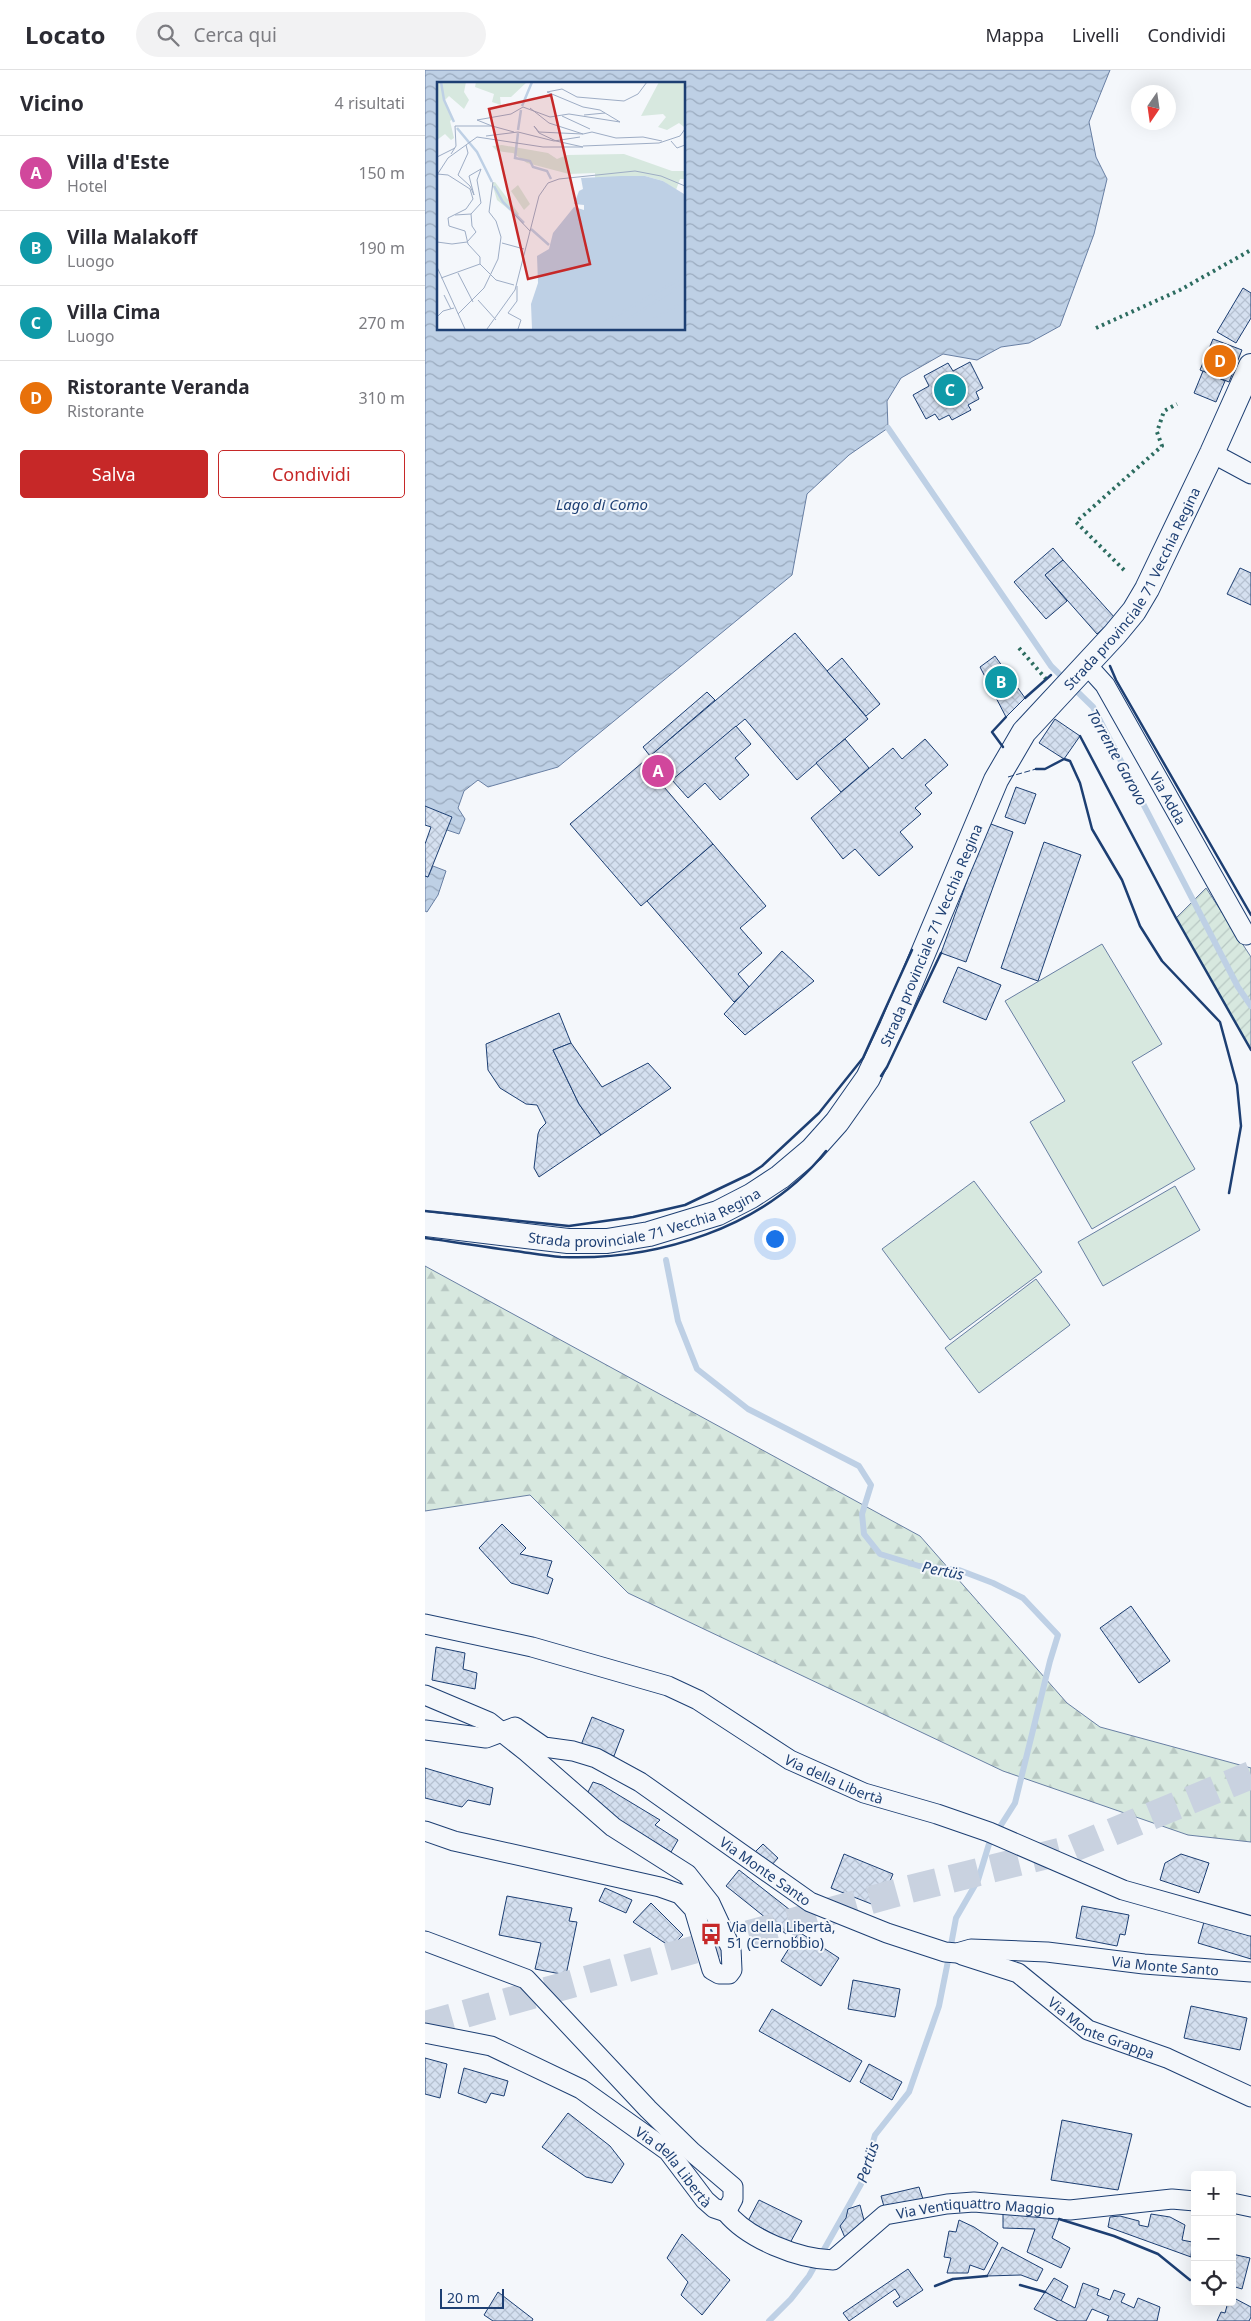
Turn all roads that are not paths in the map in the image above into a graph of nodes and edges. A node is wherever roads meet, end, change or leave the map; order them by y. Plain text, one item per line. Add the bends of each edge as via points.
1 (1251, 366) edge
2 (1212, 452) junction
3 (1251, 474) edge
4 (1082, 669) junction
5 (1246, 935) dead end
6 (425, 1224) edge
7 (425, 1624) edge
8 (425, 1695) edge
9 (425, 1730) edge
10 (501, 1733) junction
11 (425, 1831) edge
12 (1251, 1926) edge
13 (425, 1941) edge
14 (957, 1953) junction
15 (1251, 1972) edge
16 (425, 2033) edge
17 (1251, 2097) edge
18 (1191, 2200) edge
19 (1236, 2204) edge
20 (1251, 2207) edge
21 (726, 2212) junction

1 - 2 street, Strada provinciale 71 Vecchia Regina
2 - 3 street
2 - 4 street, Strada provinciale 71 Vecchia Regina via 1138,604
4 - 5 street, Via Adda via 1105,685
4 - 6 street, Strada provinciale 71 Vecchia Regina via 1024,732 996,780 868,1078 837,1122 799,1161 751,1196 718,1213 649,1234 607,1241 568,1241
7 - 12 street, Via della Libertà via 532,1647 668,1686 698,1700 790,1760 864,1793 995,1834 1123,1890
8 - 10 street via 489,1722
9 - 10 street, Via Monte Santo via 486,1738
10 - 11 street via 613,1828 687,1874 710,1903 731,1948 731,1972 719,1974 712,1970 694,1909 680,1894 454,1841
10 - 14 street, Via Monte Santo via 515,1727 544,1747 596,1758 680,1808 810,1902 887,1933
13 - 21 street, Via della Libertà via 526,1979 647,2109 733,2187 733,2199
14 - 15 street, Via Monte Santo via 971,1949 1047,1952
14 - 17 street, Via Monte Grappa via 1018,1973 1088,2030 1167,2058
16 - 21 street, Via della Libertà via 491,2046 581,2089 668,2151 705,2200 713,2208
18 - 21 street, Via Ventiquattro Maggio via 1070,2210 974,2202 947,2204 885,2215 833,2260 765,2242 736,2224
19 - 20 street

